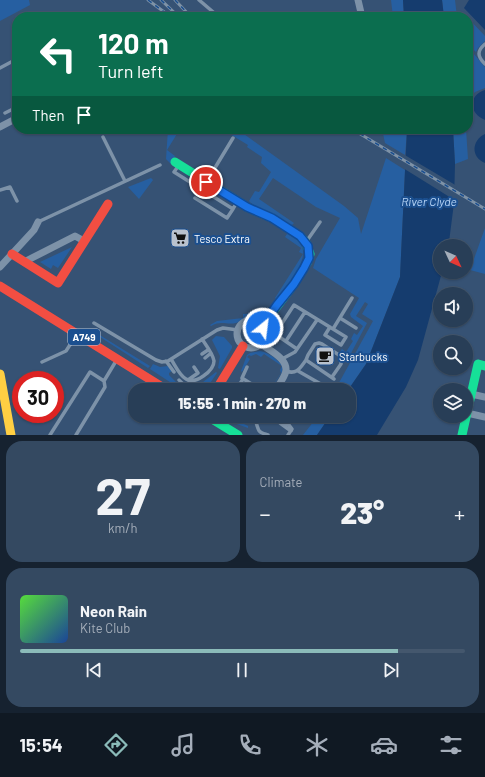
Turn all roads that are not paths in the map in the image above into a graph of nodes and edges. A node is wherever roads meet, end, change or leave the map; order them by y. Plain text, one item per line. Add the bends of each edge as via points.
1 (199, 0) edge
2 (358, 0) edge
3 (213, 12) edge
4 (361, 12) edge
5 (485, 44) edge
6 (12, 62) edge
7 (485, 64) edge
8 (0, 68) edge
9 (12, 110) edge
10 (5, 113) dead end
11 (12, 120) edge
12 (0, 126) edge
13 (103, 137) dead end
14 (233, 138) dead end
15 (177, 163) joint
16 (160, 165) dead end
17 (125, 181) junction
18 (206, 182) junction
19 (0, 190) edge
20 (195, 198) dead end
21 (17, 201) dead end
22 (108, 204) dead end
23 (235, 205) junction
24 (38, 222) joint
25 (320, 222) dead end
26 (84, 241) junction
27 (306, 242) junction
28 (12, 254) junction
29 (24, 262) junction
30 (0, 267) edge
31 (0, 286) edge
32 (5, 292) edge
33 (352, 298) dead end
34 (305, 312) junction
35 (340, 318) junction
36 (317, 320) junction
37 (94, 322) dead end
38 (262, 326) junction
39 (331, 328) junction
40 (356, 328) dead end
41 (238, 330) junction
42 (77, 333) junction
43 (202, 339) junction
44 (286, 341) junction
45 (261, 344) junction
46 (244, 346) junction
47 (297, 349) junction
48 (210, 352) junction
49 (118, 358) junction
50 (171, 359) junction
51 (282, 359) junction
52 (306, 360) junction
53 (166, 361) junction
54 (214, 361) junction
55 (42, 362) dead end
56 (209, 364) dead end
57 (485, 366) edge
58 (194, 367) dead end
59 (247, 367) dead end
60 (286, 371) junction
61 (298, 371) junction
62 (174, 372) dead end
63 (0, 374) edge
64 (243, 379) junction
65 (179, 380) dead end
66 (188, 380) junction
67 (196, 380) junction
68 (104, 381) junction
69 (156, 383) edge
70 (220, 383) edge
71 (240, 383) edge
72 (249, 383) edge
73 (279, 383) edge
74 (319, 383) edge
75 (473, 385) edge
76 (2, 394) edge
77 (473, 394) edge
78 (485, 397) edge
79 (473, 414) edge
80 (485, 417) edge
81 (219, 423) edge
82 (256, 423) edge
83 (280, 423) edge
84 (465, 423) edge
85 (222, 425) joint
86 (11, 435) edge
87 (50, 435) edge
88 (76, 435) edge
89 (238, 435) edge
90 (268, 435) edge
91 (288, 435) edge
92 (462, 435) edge

1 - 3 lane
2 - 4 street
5 - 7 lane via 478,53
6 - 8 lane
9 - 10 lane
11 - 12 street
13 - 17 lane
14 - 18 lane
15 - 18 street
15 - 23 lane via 174,172
16 - 17 lane
17 - 24 lane
18 - 23 street
19 - 21 lane via 10,187
20 - 23 lane via 227,218
22 - 26 street
23 - 27 street via 272,218
24 - 28 street
25 - 27 lane
26 - 29 street via 75,236
26 - 29 street via 58,284
27 - 38 street via 309,250 307,263
28 - 29 street
28 - 30 street
31 - 32 street, A749
32 - 42 street, A749
33 - 35 lane
34 - 36 lane
34 - 44 lane
34 - 44 lane via 294,305 275,334
35 - 39 lane
35 - 40 lane
36 - 39 lane
36 - 47 lane
37 - 53 lane via 156,360
38 - 41 street via 256,321 249,321 242,324
38 - 45 street via 265,335
39 - 39 lane via 346,337 341,345 325,335
41 - 43 lane via 218,329
41 - 46 street via 238,339
42 - 49 street, A749
42 - 55 lane via 66,351
43 - 48 lane
43 - 50 lane
44 - 47 lane
45 - 46 street via 252,348
45 - 51 street
46 - 70 street
47 - 51 lane via 292,355
48 - 48 lane via 204,357
48 - 54 lane
49 - 68 lane
49 - 69 street, A749
50 - 53 lane
50 - 66 lane via 182,376
51 - 60 street
52 - 52 lane via 315,344 319,343 341,358 333,378
52 - 61 lane
53 - 62 lane
54 - 56 lane
54 - 67 lane via 212,370
57 - 75 street via 478,364
58 - 66 lane via 199,372
59 - 64 lane
60 - 61 lane
60 - 73 street
61 - 74 lane
63 - 76 street
64 - 71 lane
64 - 72 lane
65 - 67 lane via 188,385
66 - 67 lane
68 - 87 lane via 90,372
68 - 88 lane via 105,387
76 - 86 street
77 - 78 street
79 - 80 street
81 - 85 street
82 - 90 lane via 259,432
83 - 91 lane via 291,431
84 - 92 street
85 - 89 street

